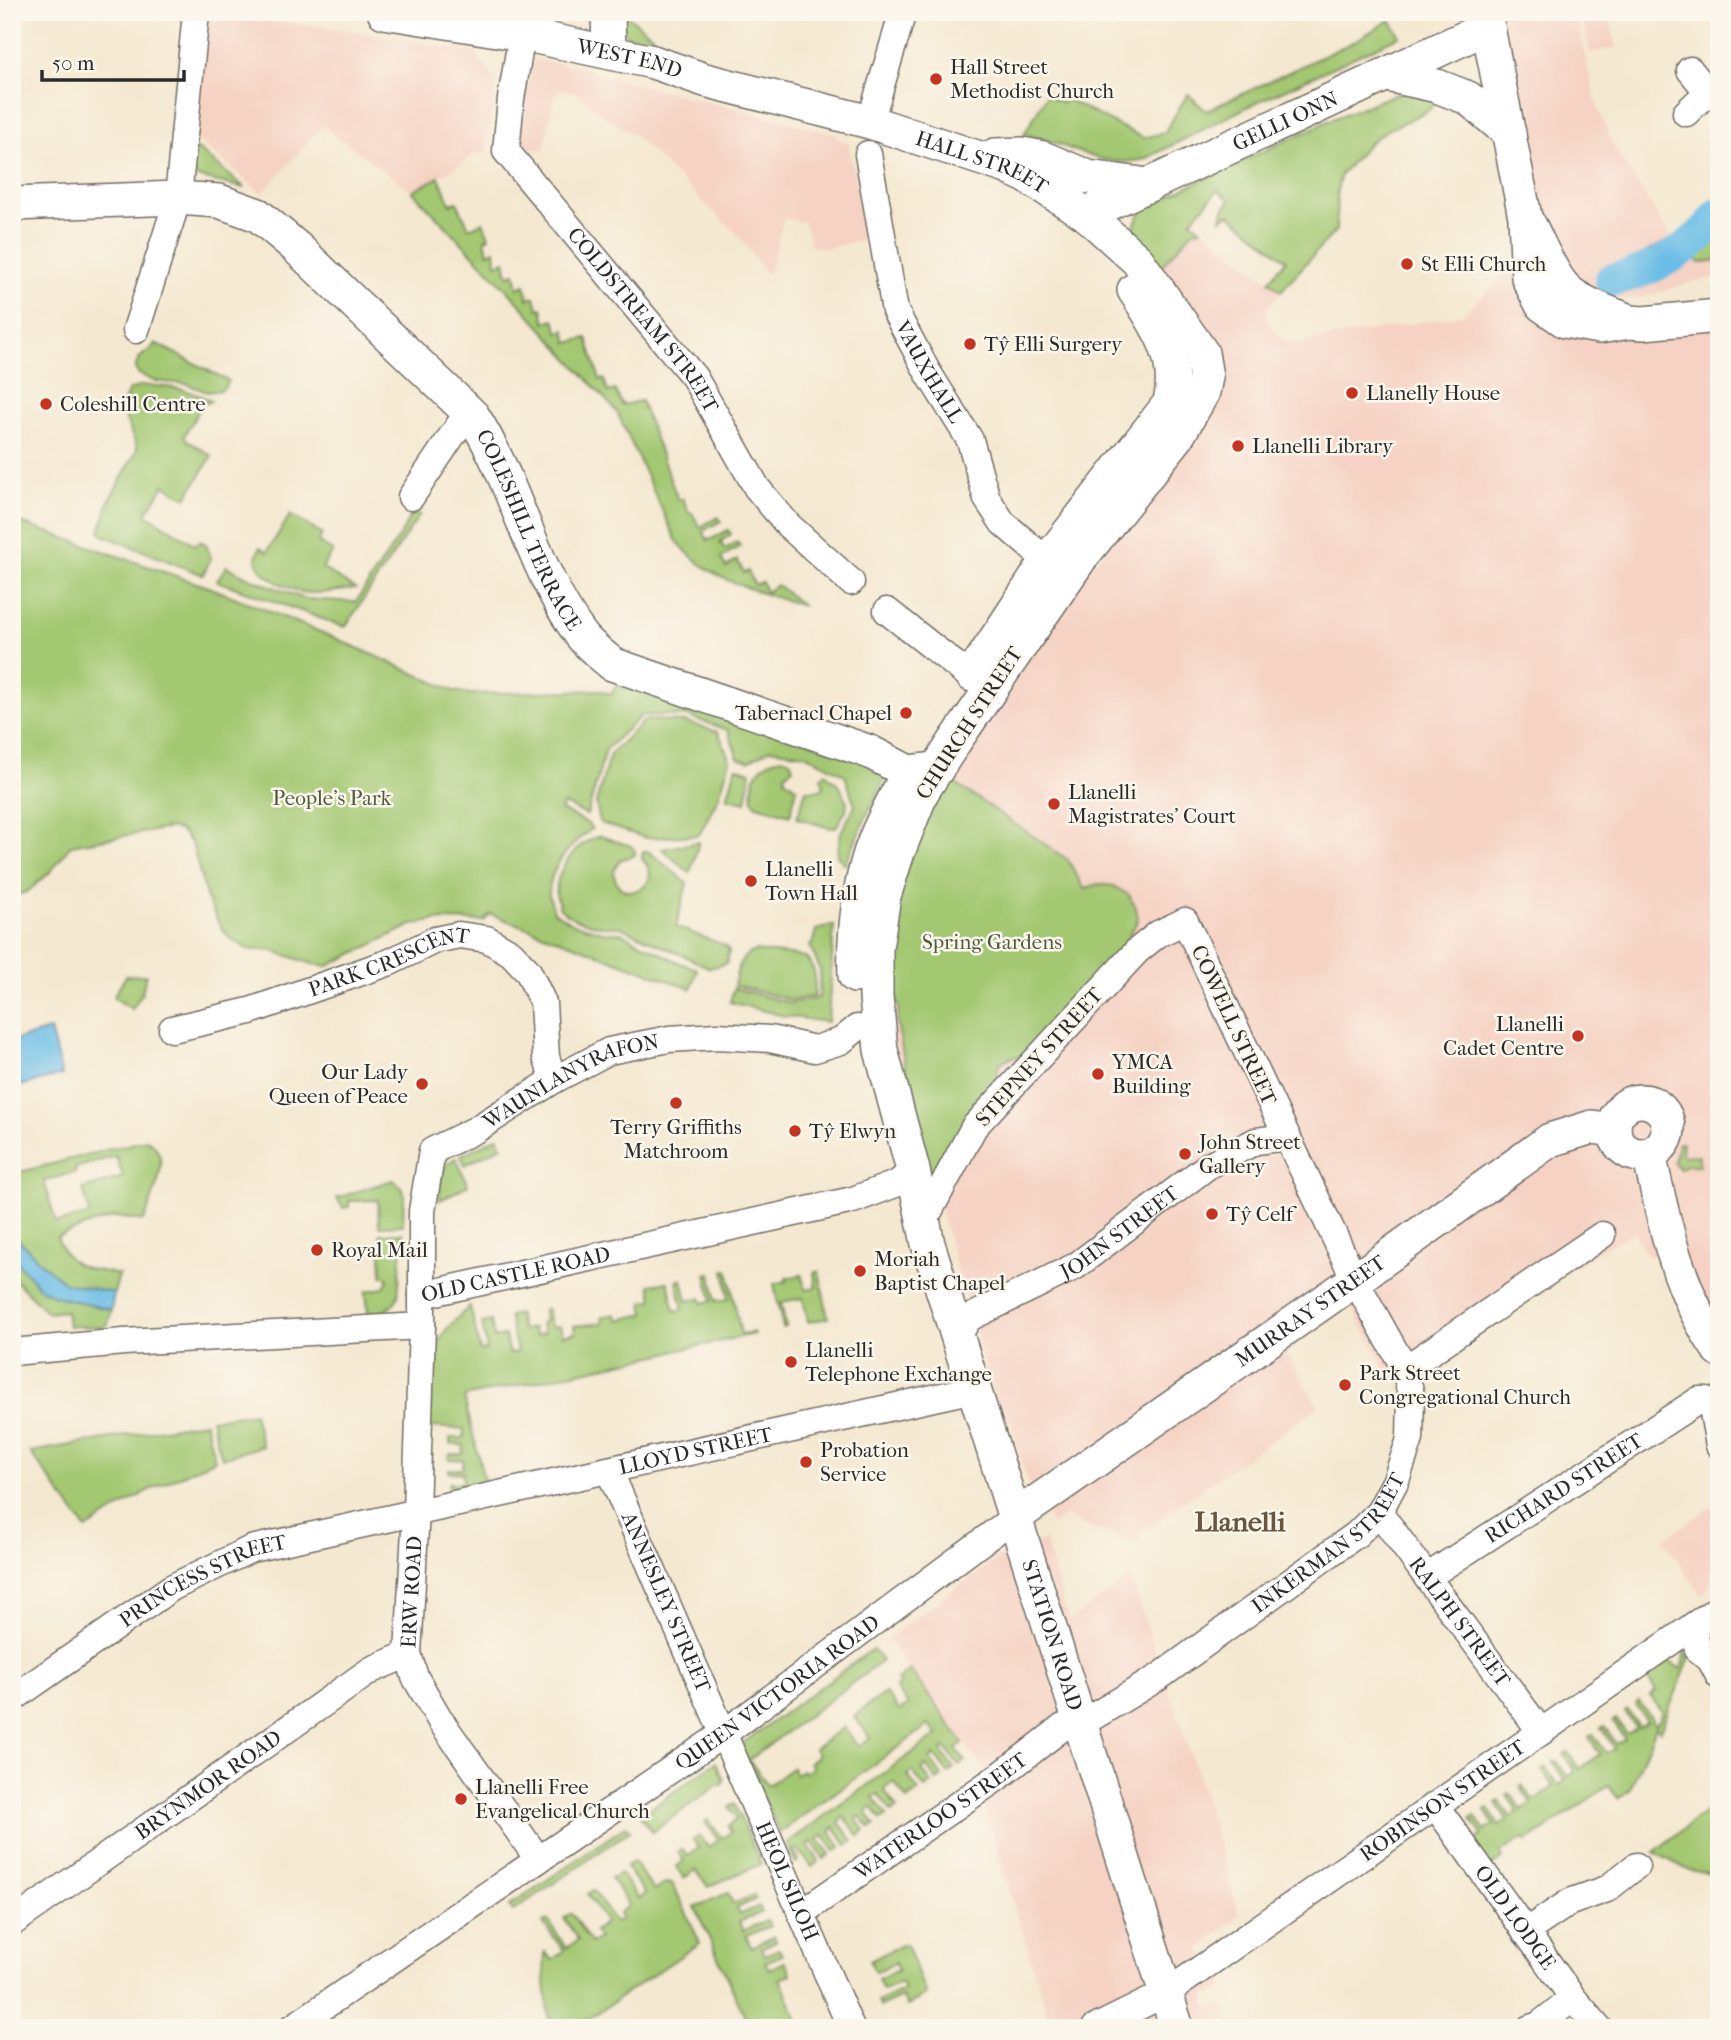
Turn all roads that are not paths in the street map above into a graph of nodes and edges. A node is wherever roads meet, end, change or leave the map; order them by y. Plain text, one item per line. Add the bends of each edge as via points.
1 (196, 12) edge
2 (384, 12) edge
3 (589, 12) edge
4 (608, 12) edge
5 (902, 12) edge
6 (1487, 20) edge
7 (522, 34) junction
8 (597, 50) junction
9 (1690, 69) dead end
10 (1387, 75) junction
11 (1713, 89) edge
12 (1686, 113) dead end
13 (1508, 133) junction
14 (869, 138) junction
15 (973, 155) junction
16 (1149, 185) junction
17 (177, 198) junction
18 (12, 204) edge
19 (1086, 214) junction
20 (1719, 316) edge
21 (136, 330) dead end
22 (1206, 377) joint
23 (1174, 386) joint
24 (468, 412) junction
25 (411, 497) dead end
26 (1080, 558) junction
27 (1046, 561) junction
28 (851, 582) dead end
29 (887, 611) dead end
30 (971, 677) junction
31 (923, 770) junction
32 (1185, 921) joint
33 (857, 1028) junction
34 (172, 1029) dead end
35 (554, 1080) junction
36 (1614, 1130) junction
37 (1287, 1137) junction
38 (1649, 1154) junction
39 (905, 1177) junction
40 (926, 1232) junction
41 (1602, 1235) dead end
42 (1355, 1280) junction
43 (422, 1295) junction
44 (422, 1326) junction
45 (957, 1337) junction
46 (1719, 1350) edge
47 (12, 1352) edge
48 (1405, 1369) junction
49 (974, 1389) junction
50 (1719, 1444) edge
51 (609, 1470) junction
52 (416, 1512) junction
53 (1378, 1512) junction
54 (1015, 1517) junction
55 (1427, 1577) junction
56 (1719, 1608) edge
57 (1693, 1626) junction
58 (408, 1654) junction
59 (1719, 1676) edge
60 (12, 1699) edge
61 (1080, 1723) junction
62 (1541, 1731) junction
63 (723, 1734) junction
64 (1435, 1805) junction
65 (538, 1859) junction
66 (1636, 1866) dead end
67 (801, 1913) junction
68 (12, 1923) edge
69 (1525, 1932) junction
70 (1166, 1993) junction
71 (1573, 1998) junction
72 (292, 2028) edge
73 (851, 2028) edge
74 (1095, 2028) edge
75 (1177, 2028) edge
76 (1530, 2028) edge
77 (1599, 2028) edge

1 - 17 street
2 - 7 main road, WEST END
3 - 8 main road
4 - 8 main road via 610,24
5 - 14 street
6 - 10 main road, GELLI ONN
6 - 13 main road
7 - 8 main road, WEST END
7 - 28 street, COLDSTREAM STREET via 506,151 694,377 757,488 788,524
8 - 14 main road, WEST END via 653,62
9 - 11 street
10 - 13 main road via 1437,86 1468,99
10 - 16 main road, GELLI ONN
11 - 12 street
13 - 20 main road via 1525,217 1568,291 1630,322
14 - 15 main road, HALL STREET
14 - 27 street, VAUXHALL via 895,311 970,440 987,499 1003,523
15 - 16 main road via 1043,158 1088,177
15 - 19 main road, HALL STREET via 1026,176
16 - 19 main road, GELLI ONN
17 - 18 main road, COLESHILL TERRACE
17 - 21 street
17 - 24 main road, COLESHILL TERRACE via 219,201 258,215
19 - 22 main road, HALL STREET via 1138,261 1202,353
19 - 23 main road, HALL STREET via 1156,323 1171,360
22 - 26 main road, CHURCH STREET via 1203,392 1176,439
23 - 27 main road, CHURCH STREET via 1170,403
24 - 25 street
24 - 31 main road, COLESHILL TERRACE via 490,443 555,595 582,637 612,664
26 - 27 main road
26 - 31 main road, CHURCH STREET
27 - 30 main road, CHURCH STREET
29 - 30 street
30 - 31 main road, CHURCH STREET
31 - 33 main road, CHURCH STREET via 875,839 855,926
31 - 39 main road, CHURCH STREET via 922,792 884,897 876,948 881,1050
32 - 37 street, COWELL STREET
32 - 40 street, STEPNEY STREET via 1137,951 974,1127
33 - 35 street, WAUNLANYRAFON via 841,1041 815,1049 770,1039 669,1039 609,1051
33 - 39 main road, CHURCH STREET via 884,1147
34 - 35 street, PARK CRESCENT via 250,1011 459,934 486,939 511,953 528,971 543,1003 546,1057
35 - 43 street, WAUNLANYRAFON via 432,1151 422,1211
36 - 38 main road via 1621,1146 1631,1154
36 - 38 main road via 1624,1107 1633,1102 1653,1103 1667,1118 1669,1130 1664,1144
36 - 42 main road, MURRAY STREET via 1591,1127 1550,1140
37 - 42 street, COWELL STREET
37 - 45 street, JOHN STREET via 1256,1141 1209,1165 1076,1266 969,1318
38 - 46 main road via 1672,1255
39 - 40 main road, STATION ROAD
39 - 43 street, OLD CASTLE ROAD via 853,1200
40 - 45 main road, STATION ROAD
41 - 48 street
42 - 48 street, INKERMAN STREET
42 - 54 main road, MURRAY STREET
43 - 44 street, OLD CASTLE ROAD
44 - 47 street, OLD CASTLE ROAD
44 - 52 street, ERW ROAD
45 - 49 main road, STATION ROAD
48 - 53 street, INKERMAN STREET via 1411,1395 1410,1439 1396,1480
49 - 51 street, LLOYD STREET
49 - 54 main road, STATION ROAD
50 - 55 street, RICHARD STREET via 1712,1408 1706,1400 1699,1400
51 - 52 street, LLOYD STREET
51 - 63 street, ANNESLEY STREET
52 - 58 street, ERW ROAD
52 - 60 street, PRINCESS STREET via 251,1549 171,1588
53 - 55 street, RALPH STREET
53 - 61 street, INKERMAN STREET via 1357,1534 1159,1677
54 - 61 main road, STATION ROAD
54 - 63 street, QUEEN VICTORIA ROAD
55 - 62 street, RALPH STREET
56 - 57 street, ROBINSON STREET
57 - 59 street via 1698,1650
57 - 62 street, ROBINSON STREET
58 - 65 street, ERW ROAD via 415,1677 440,1720
58 - 68 street, BRYNMOR ROAD via 371,1670
61 - 67 street, WATERLOO STREET via 1063,1727
61 - 70 main road, STATION ROAD
62 - 64 street, ROBINSON STREET
63 - 65 street, QUEEN VICTORIA ROAD
63 - 67 street, HEOL SILOH
64 - 69 street, OLD LODGE
64 - 70 street, ROBINSON STREET
65 - 72 street, QUEEN VICTORIA ROAD
66 - 69 street via 1607,1889 1570,1902
67 - 73 street, HEOL SILOH
69 - 71 street, OLD LODGE
70 - 74 street, ROBINSON STREET
70 - 75 main road, STATION ROAD
71 - 76 street
71 - 77 street, OLD LODGE

